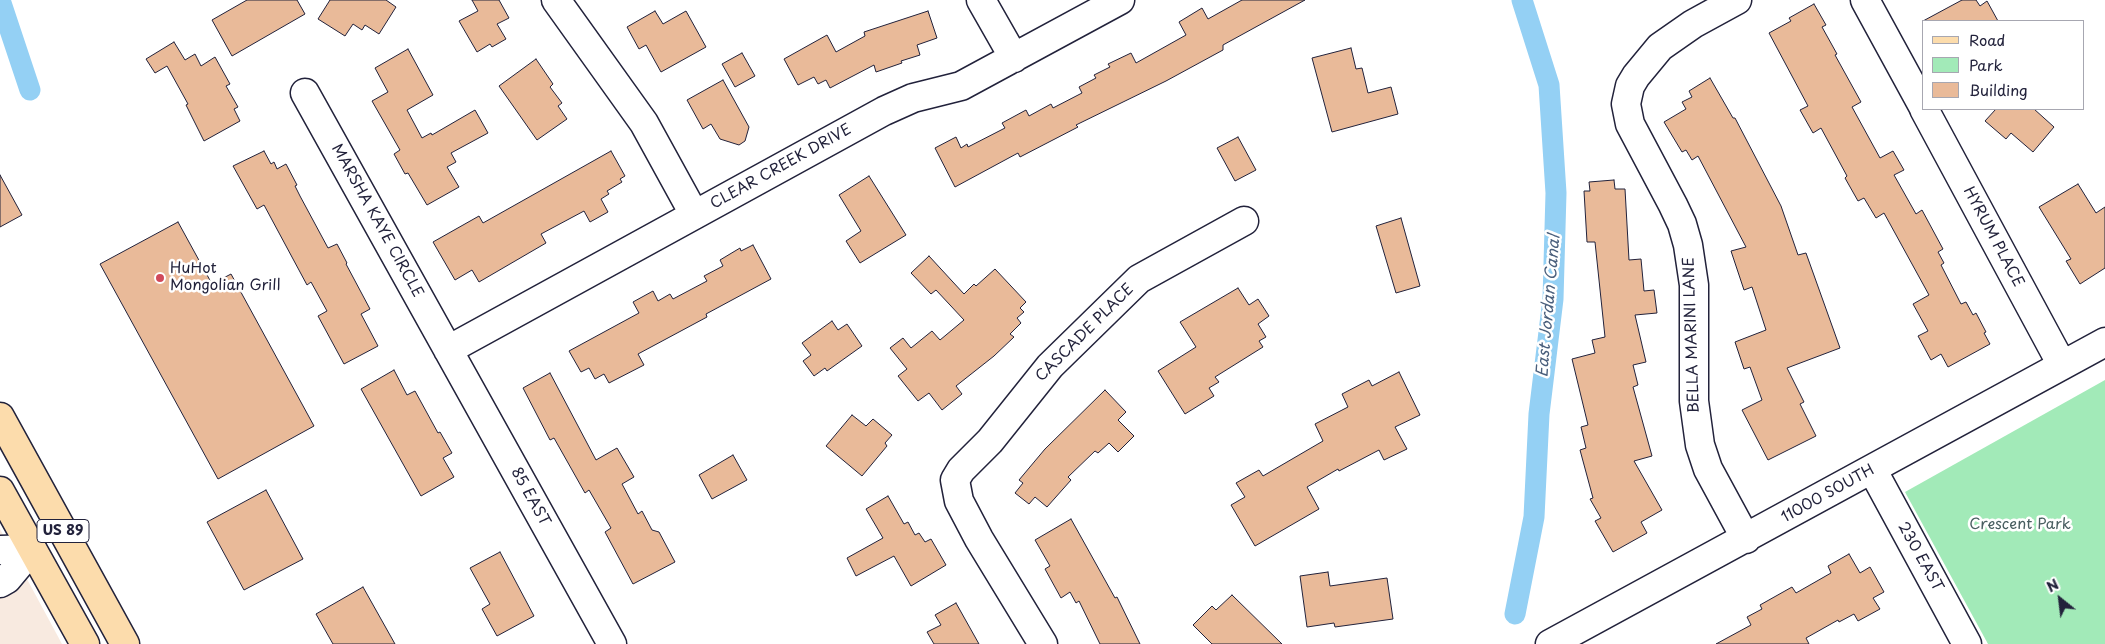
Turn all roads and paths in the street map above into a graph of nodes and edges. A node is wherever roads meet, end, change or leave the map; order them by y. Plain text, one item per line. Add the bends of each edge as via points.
1 (556, 0) edge
2 (981, 0) edge
3 (1120, 0) edge
4 (1737, 0) edge
5 (1866, 0) edge
6 (1014, 58) junction
7 (305, 93) dead end
8 (1922, 105) edge
9 (1925, 110) edge
10 (694, 214) junction
11 (1244, 221) dead end
12 (2105, 342) edge
13 (448, 350) junction
14 (2062, 365) junction
15 (0, 417) edge
16 (1872, 470) junction
17 (0, 491) edge
18 (1746, 539) junction
19 (32, 549) junction
20 (0, 550) edge
21 (0, 583) edge
22 (85, 644) edge
23 (125, 644) edge
24 (612, 644) edge
25 (1043, 644) edge
26 (1550, 644) edge
27 (1967, 644) edge

1 - 10 street via 644,123
2 - 6 street
3 - 6 street, CLEAR CREEK DRIVE
4 - 18 street, BELLA MARINI LANE via 1676,34 1660,47 1636,76 1626,98 1630,124 1682,224 1692,265 1694,401 1700,446 1708,469
5 - 8 street, HYRUM PLACE
6 - 10 street, CLEAR CREEK DRIVE via 961,86 913,98 884,110
7 - 13 street, MARSHA KAYE CIRCLE
9 - 14 street, HYRUM PLACE
10 - 13 street, CLEAR CREEK DRIVE
11 - 25 street, CASCADE PLACE via 1139,279 1050,366 955,480 959,500 979,539
12 - 14 street, 11000 SOUTH
13 - 24 street, 85 EAST
14 - 16 street, 11000 SOUTH
15 - 23 main road, US 89
16 - 18 street, 11000 SOUTH
16 - 27 street, 230 EAST
17 - 19 main road, US 89
18 - 26 street, 11000 SOUTH
19 - 20 street
19 - 21 street
19 - 22 main road, US 89

